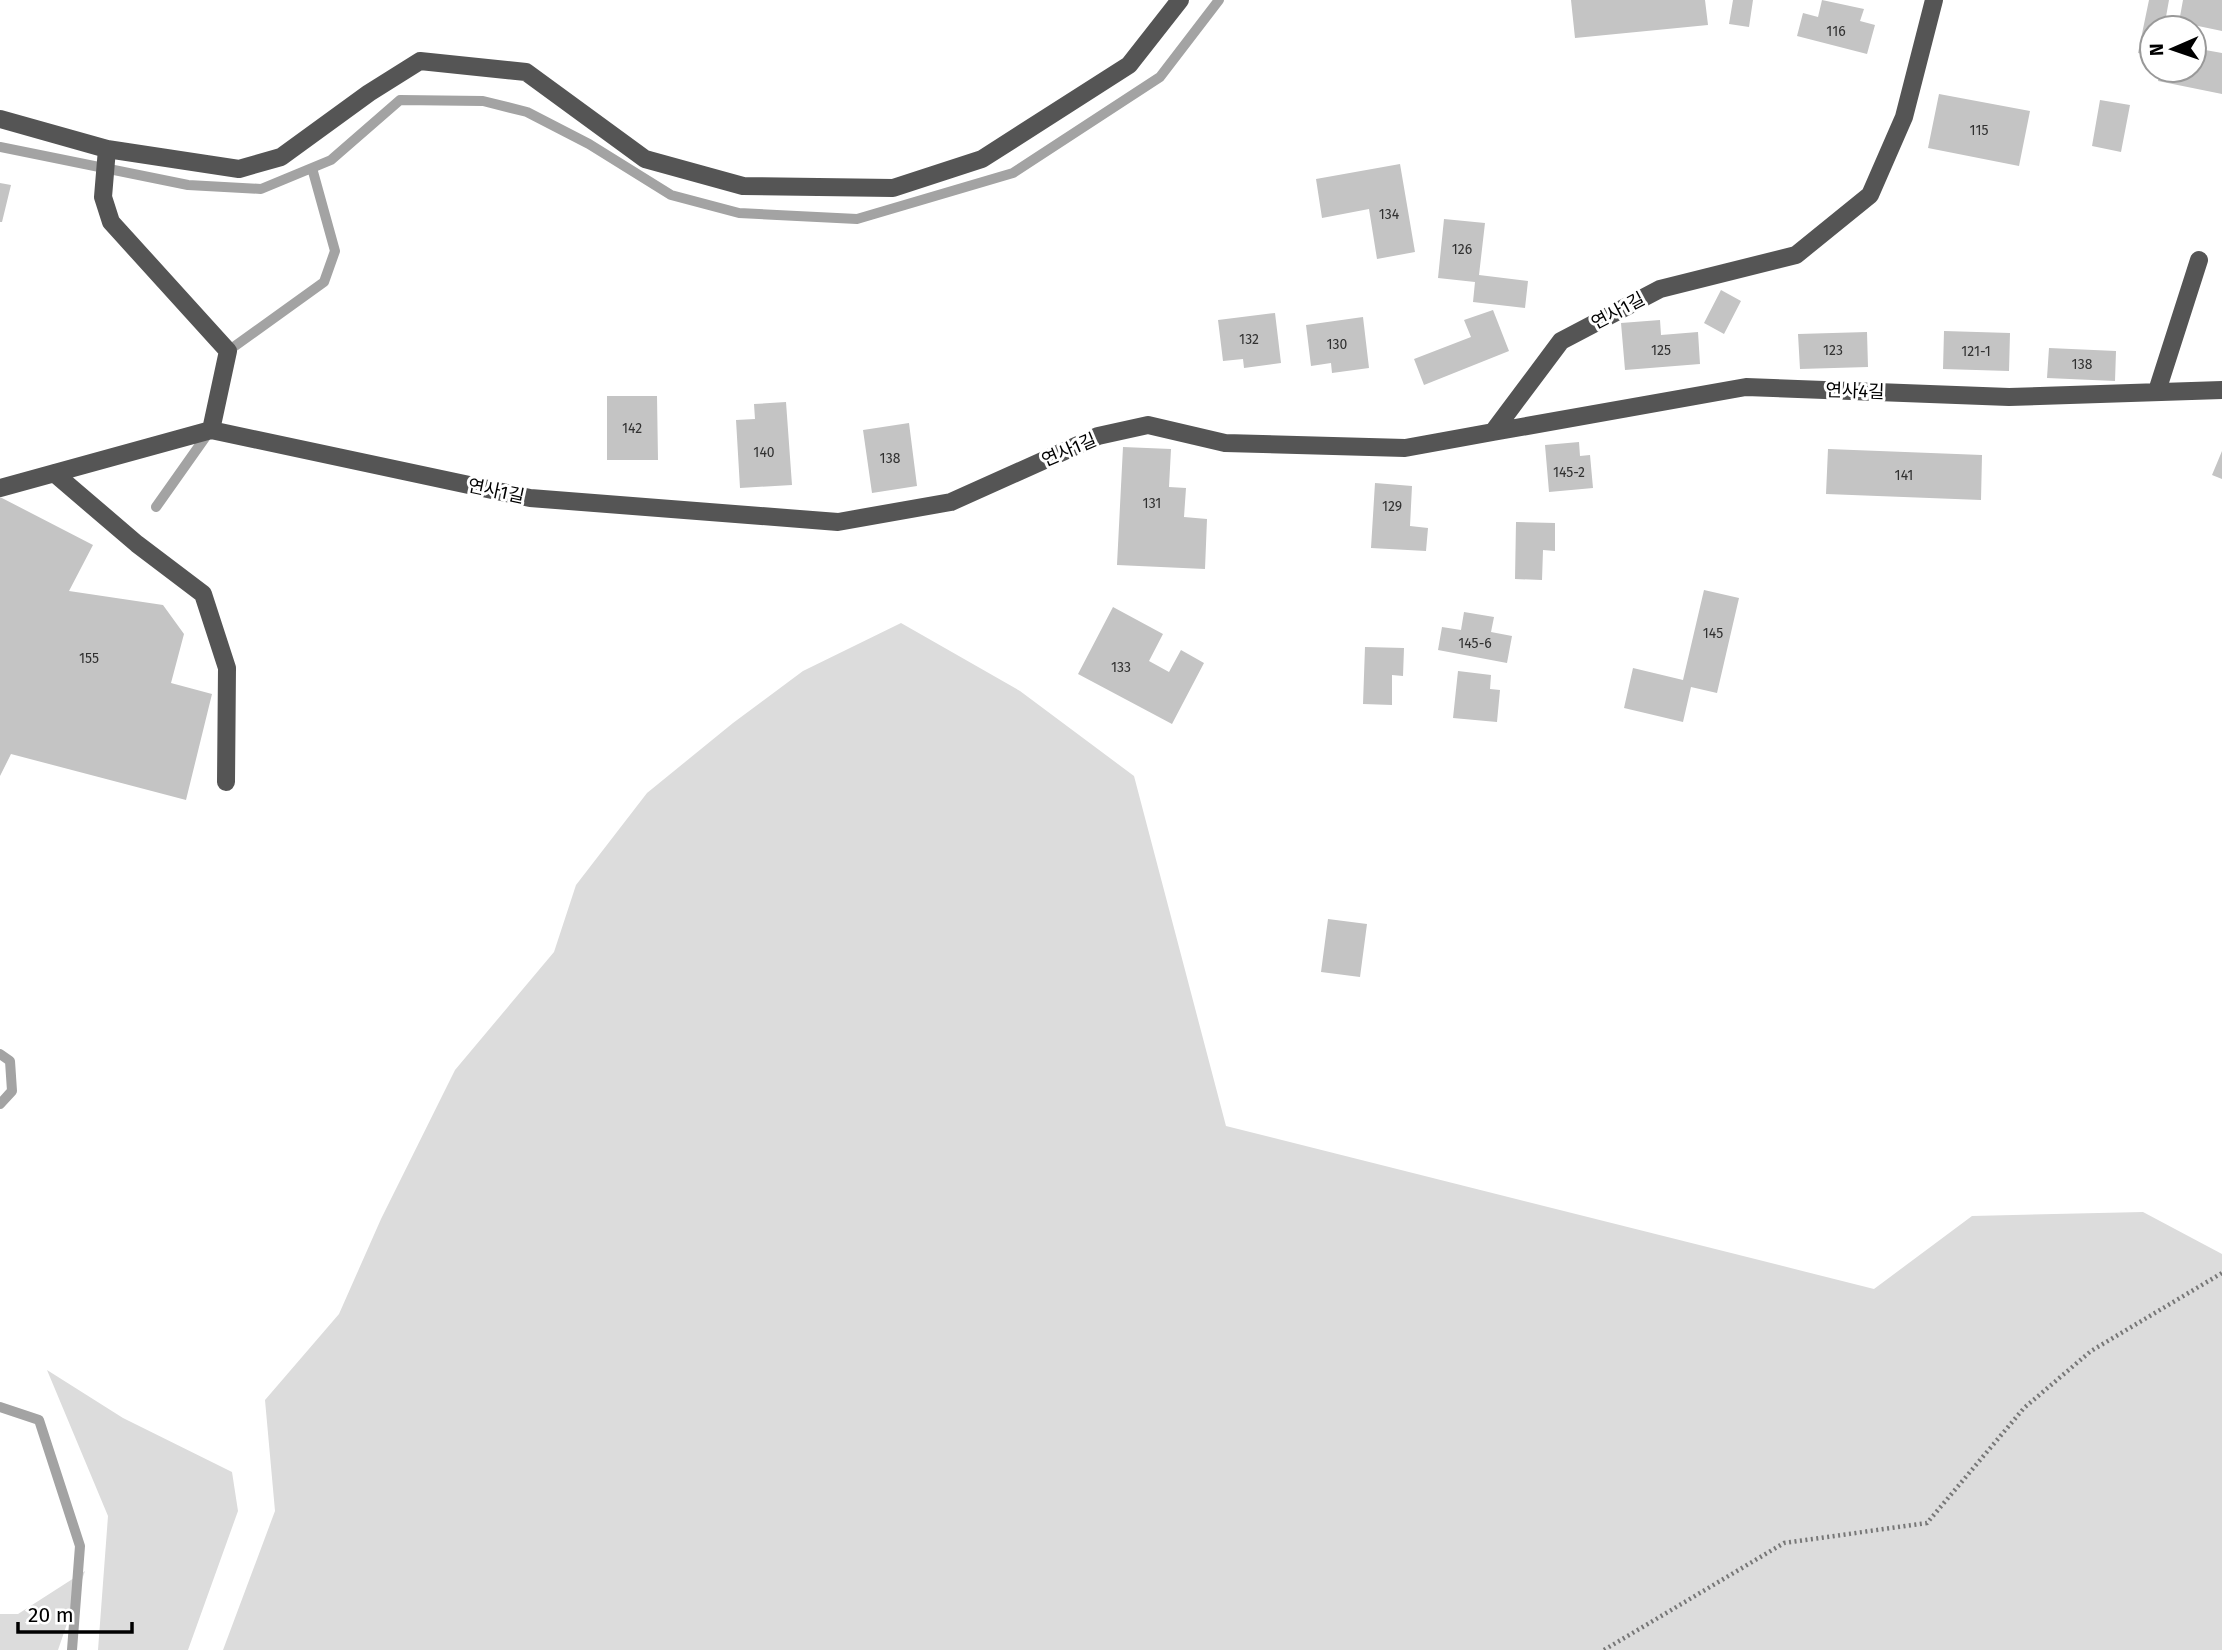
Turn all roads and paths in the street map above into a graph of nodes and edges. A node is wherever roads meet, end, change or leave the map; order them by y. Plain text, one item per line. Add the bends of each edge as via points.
1 (1180, 0) edge
2 (1934, 0) edge
3 (0, 119) edge
4 (107, 149) junction
5 (2199, 260) dead end
6 (2222, 390) edge
7 (2157, 391) junction
8 (211, 430) junction
9 (1493, 432) junction
10 (54, 473) junction
11 (0, 488) edge
12 (226, 782) dead end
13 (2222, 1273) edge
14 (1604, 1650) edge

1 - 4 street via 1129,65 982,159 892,188 743,186 645,159 526,72 420,61 281,157 239,169
2 - 9 street, 연사1길 via 1904,117 1870,195 1796,256 1660,289 1561,341
3 - 4 street
4 - 8 street via 103,197 111,222 228,351
5 - 7 street
6 - 7 street, 연사4길
7 - 9 street, 연사4길 via 2009,397 1746,387
8 - 9 street, 연사1길 via 530,498 838,522 951,502 1098,436 1148,425 1225,443 1405,448
8 - 10 street, 연사1길
10 - 11 street, 연사1길
10 - 12 street via 202,594 227,668
13 - 14 path via 2091,1351 2024,1408 1927,1523 1784,1543

